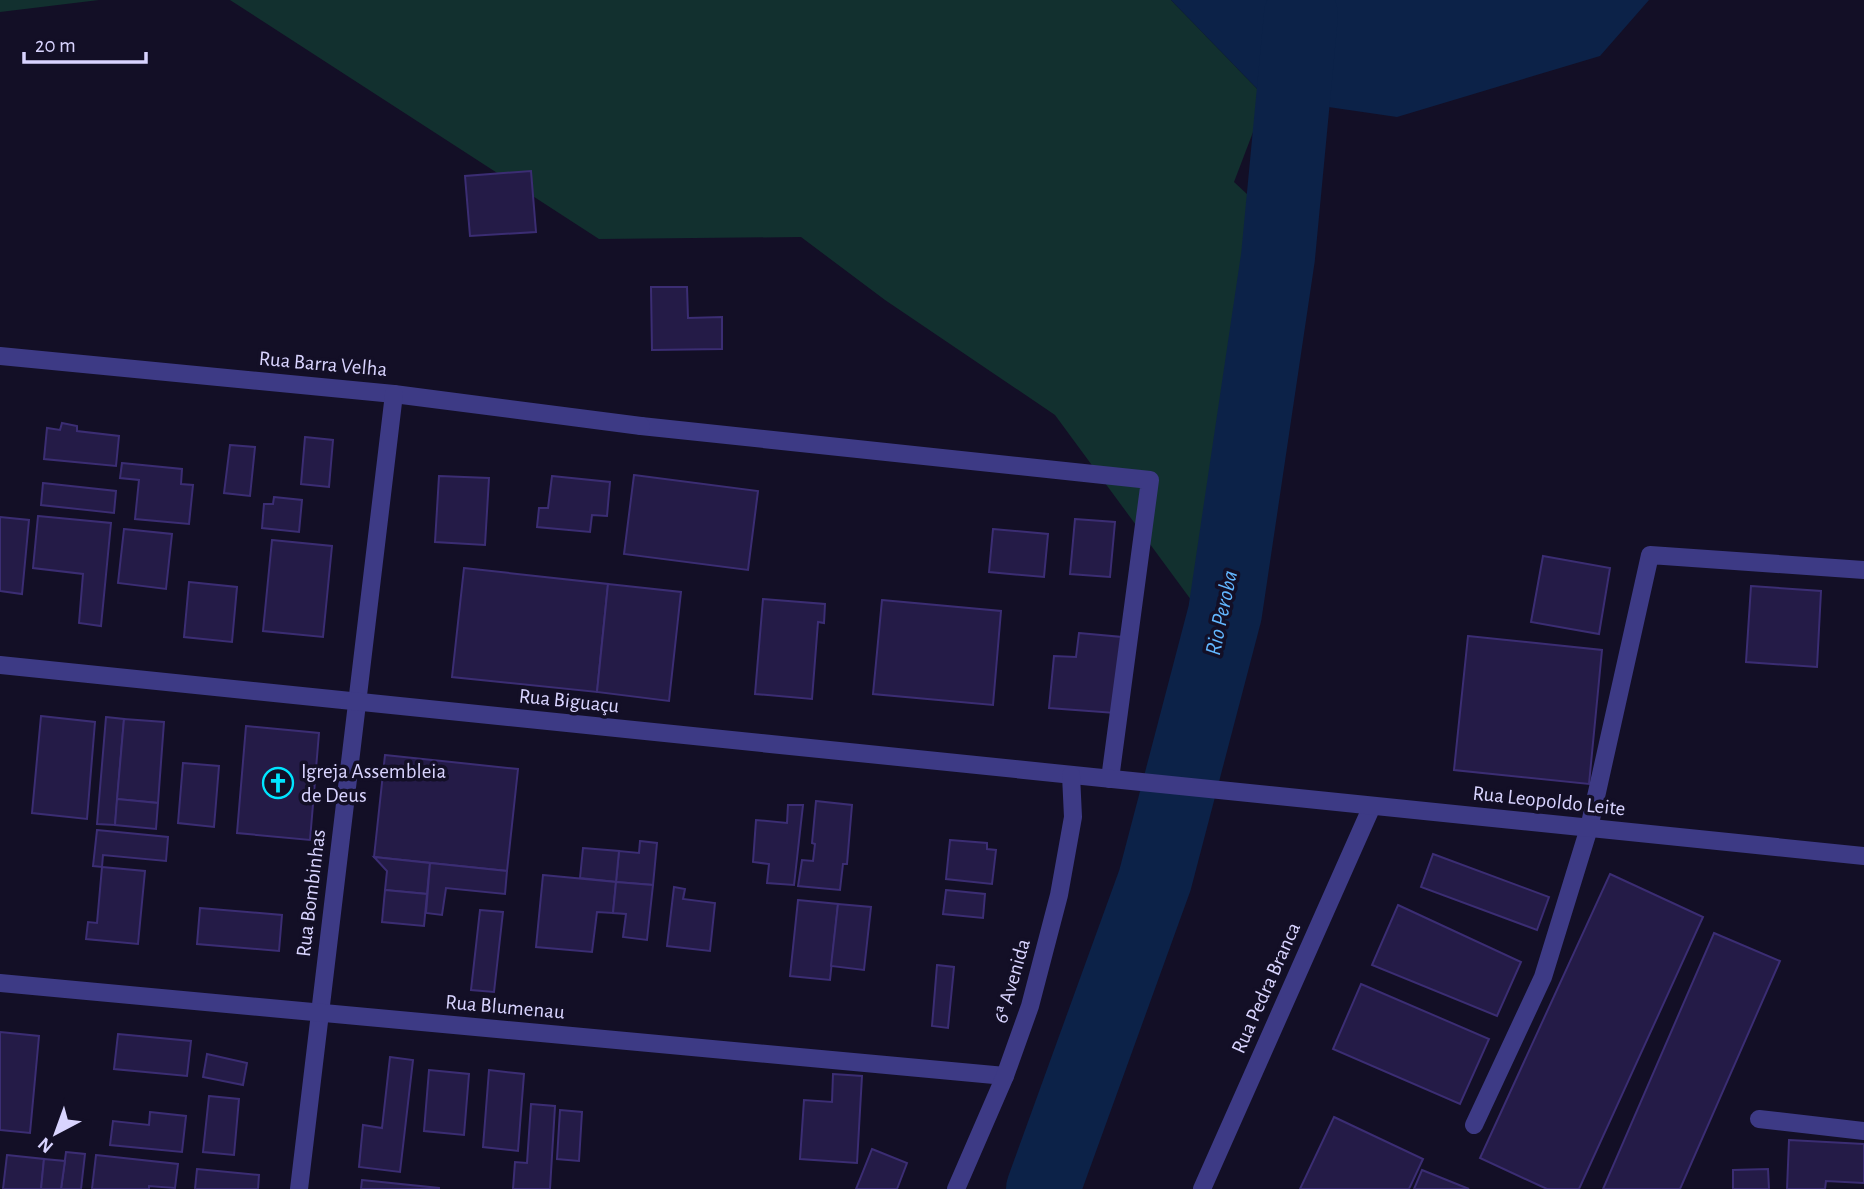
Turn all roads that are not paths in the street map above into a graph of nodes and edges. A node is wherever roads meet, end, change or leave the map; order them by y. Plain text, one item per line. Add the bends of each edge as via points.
1 (0, 356) edge
2 (394, 394) junction
3 (1864, 570) edge
4 (0, 665) edge
5 (357, 702) junction
6 (1071, 775) junction
7 (1110, 779) junction
8 (1229, 792) joint
9 (1372, 806) junction
10 (1588, 828) junction
11 (1864, 856) edge
12 (0, 983) edge
13 (320, 1013) junction
14 (1005, 1076) junction
15 (1759, 1119) dead end
16 (1474, 1125) dead end
17 (1864, 1131) edge
18 (299, 1189) edge
19 (956, 1189) edge
20 (1202, 1189) edge

1 - 2 street, Rua Barra Velha
2 - 5 street, Rua Bombinhas
2 - 7 street, Rua Barra Velha via 641,426 1150,480
3 - 10 street via 1650,555
4 - 5 street, Rua Biguaçu
5 - 6 street, Rua Biguaçu
5 - 13 street, Rua Bombinhas
6 - 7 street, Rua Biguaçu
6 - 14 street, 6ª Avenida via 1073,817 1059,895 1030,1006
7 - 8 street, Rua Biguaçu
8 - 9 street, Rua Leopoldo Leite
9 - 10 street, Rua Leopoldo Leite
9 - 20 street, Rua Pedra Branca
10 - 11 street, Rua Leopoldo Leite
10 - 16 street via 1544,977
12 - 13 street, Rua Blumenau
13 - 14 street, Rua Blumenau
13 - 18 street, Rua Bombinhas
14 - 19 street, 6ª Avenida
15 - 17 street

